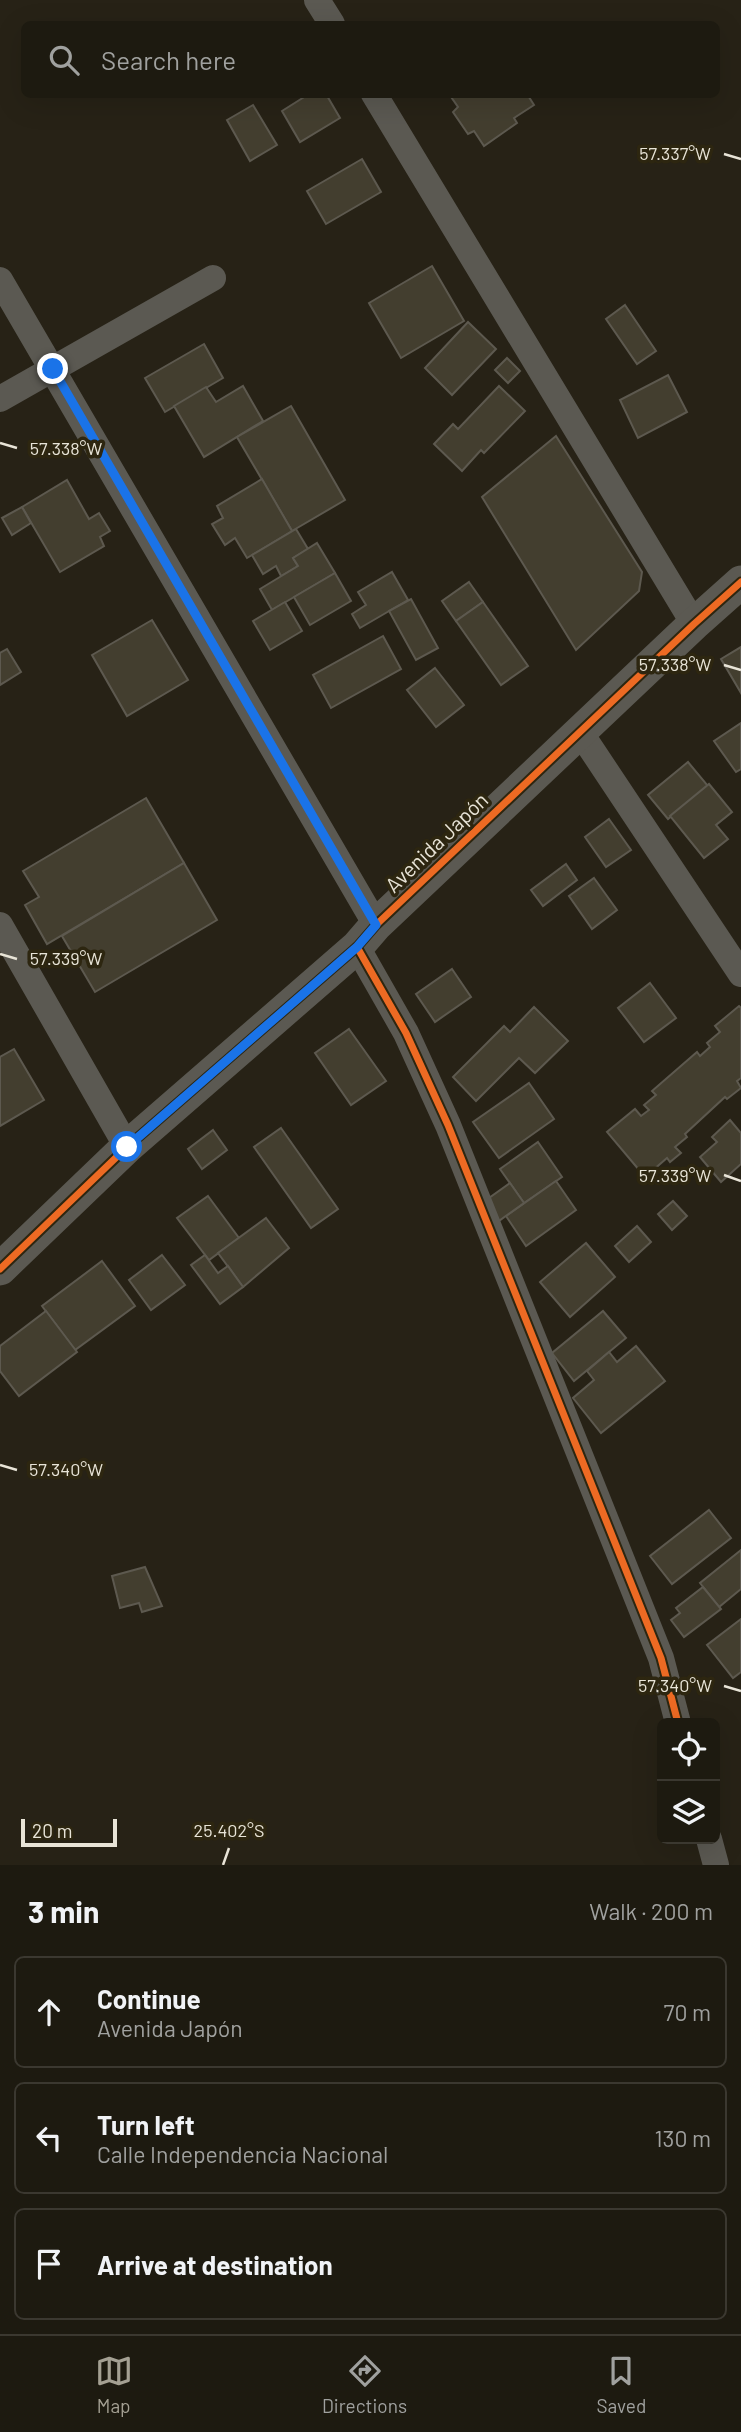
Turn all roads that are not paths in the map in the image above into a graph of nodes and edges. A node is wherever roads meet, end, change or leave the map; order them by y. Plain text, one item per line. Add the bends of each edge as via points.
1 (317, 0) edge
2 (330, 21) edge
3 (376, 98) edge
4 (213, 278) dead end
5 (0, 280) edge
6 (53, 369) junction
7 (0, 399) edge
8 (741, 582) edge
9 (694, 624) junction
10 (579, 732) junction
11 (0, 925) edge
12 (367, 936) junction
13 (741, 974) edge
14 (127, 1147) junction
15 (0, 1269) edge
16 (677, 1718) edge
17 (710, 1844) edge
18 (716, 1865) edge

1 - 2 street
3 - 9 street
4 - 6 street
5 - 6 street
6 - 7 street
6 - 12 street
8 - 9 street, Avenida Japón
9 - 10 street, Avenida Japón
10 - 12 street, Avenida Japón
10 - 13 street
11 - 14 street
12 - 14 street, Avenida Japón
12 - 16 street via 448,1125 661,1658
14 - 15 street, Avenida Japón
17 - 18 street

